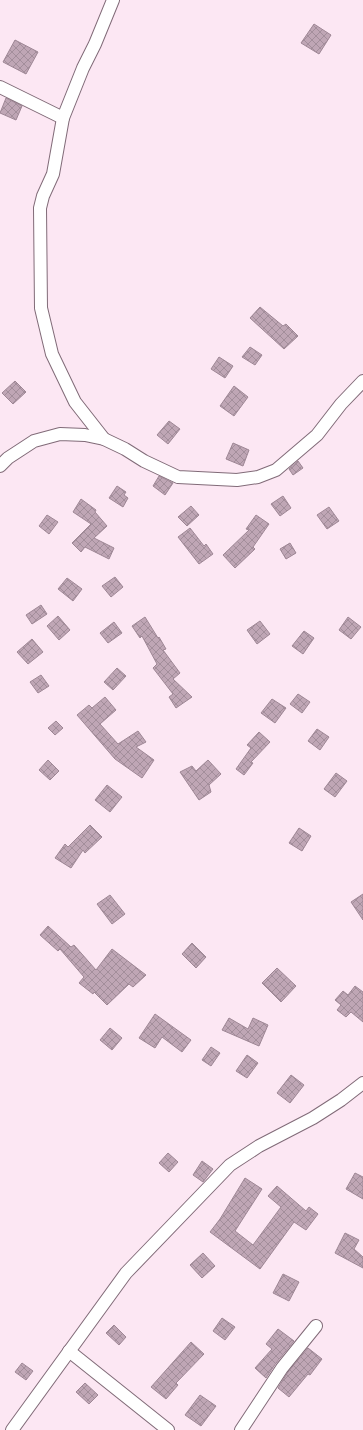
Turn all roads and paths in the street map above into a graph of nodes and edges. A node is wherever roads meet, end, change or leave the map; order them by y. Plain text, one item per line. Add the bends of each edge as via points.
1 (114, 0) edge
2 (0, 87) edge
3 (63, 118) junction
4 (363, 381) edge
5 (104, 439) junction
6 (0, 466) edge
7 (363, 1082) edge
8 (316, 1326) dead end
9 (69, 1351) junction
10 (12, 1430) edge
11 (168, 1430) edge
12 (241, 1430) edge

1 - 3 street
2 - 3 street
3 - 5 street via 53,174 40,208 41,308 52,354 75,402
4 - 5 street via 317,435 276,470 258,477 238,480 178,477
5 - 6 street via 60,434 34,441
7 - 9 street via 313,1118 258,1146 230,1165 126,1273
8 - 12 street via 282,1368
9 - 10 street
9 - 11 street

